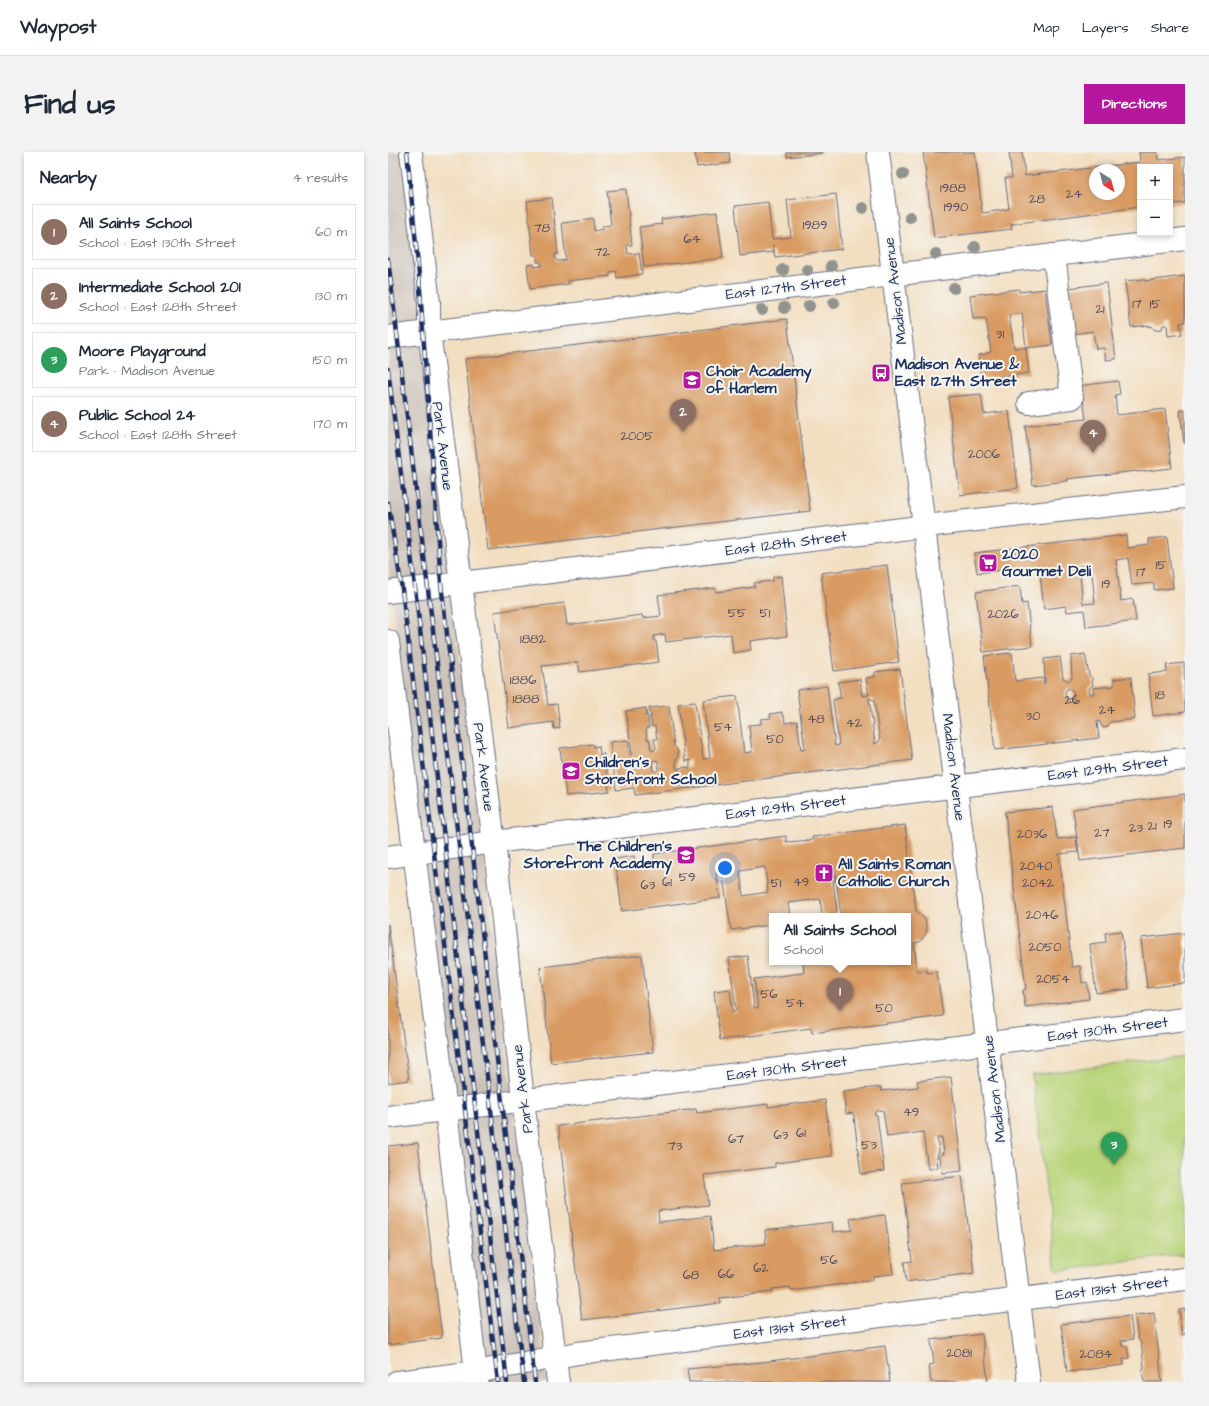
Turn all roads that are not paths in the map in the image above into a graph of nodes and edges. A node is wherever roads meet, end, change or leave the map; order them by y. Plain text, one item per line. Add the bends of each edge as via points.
1 (411, 152) edge
2 (878, 152) edge
3 (1185, 239) edge
4 (1054, 255) junction
5 (893, 274) junction
6 (429, 332) junction
7 (388, 336) edge
8 (1029, 403) dead end
9 (1185, 497) edge
10 (924, 526) junction
11 (460, 583) junction
12 (388, 592) edge
13 (388, 641) edge
14 (1185, 759) edge
15 (957, 787) junction
16 (494, 842) junction
17 (414, 853) junction
18 (388, 856) edge
19 (1185, 1019) edge
20 (988, 1043) junction
21 (523, 1100) junction
22 (446, 1110) junction
23 (388, 1117) edge
24 (1185, 1279) edge
25 (1019, 1299) junction
26 (555, 1356) junction
27 (476, 1377) edge
28 (397, 1382) edge
29 (558, 1382) edge
30 (1029, 1382) edge

1 - 6 street, Park Avenue
2 - 5 street, Madison Avenue
3 - 4 street, East 127th Street
4 - 5 street, East 127th Street
4 - 8 street via 1072,398
5 - 6 street, East 127th Street
5 - 10 street, Madison Avenue
6 - 7 street, East 127th Street
6 - 11 street, Park Avenue
9 - 10 street, East 128th Street
10 - 11 street, East 128th Street
10 - 15 street, Madison Avenue
11 - 12 street, East 128th Street
11 - 16 street, Park Avenue
13 - 17 street
14 - 15 street, East 129th Street
15 - 16 street, East 129th Street
15 - 20 street, Madison Avenue
16 - 17 street, East 129th Street
16 - 21 street, Park Avenue
17 - 18 street, East 129th Street
17 - 22 street
19 - 20 street, East 130th Street
20 - 21 street, East 130th Street
20 - 25 street, Madison Avenue
21 - 22 street, East 130th Street
21 - 26 street, Park Avenue
22 - 23 street, East 130th Street
22 - 27 street
24 - 25 street, East 131st Street
25 - 26 street, East 131st Street
25 - 30 street, Madison Avenue
26 - 27 street, East 131st Street
26 - 29 street, Park Avenue
27 - 28 street, East 131st Street

